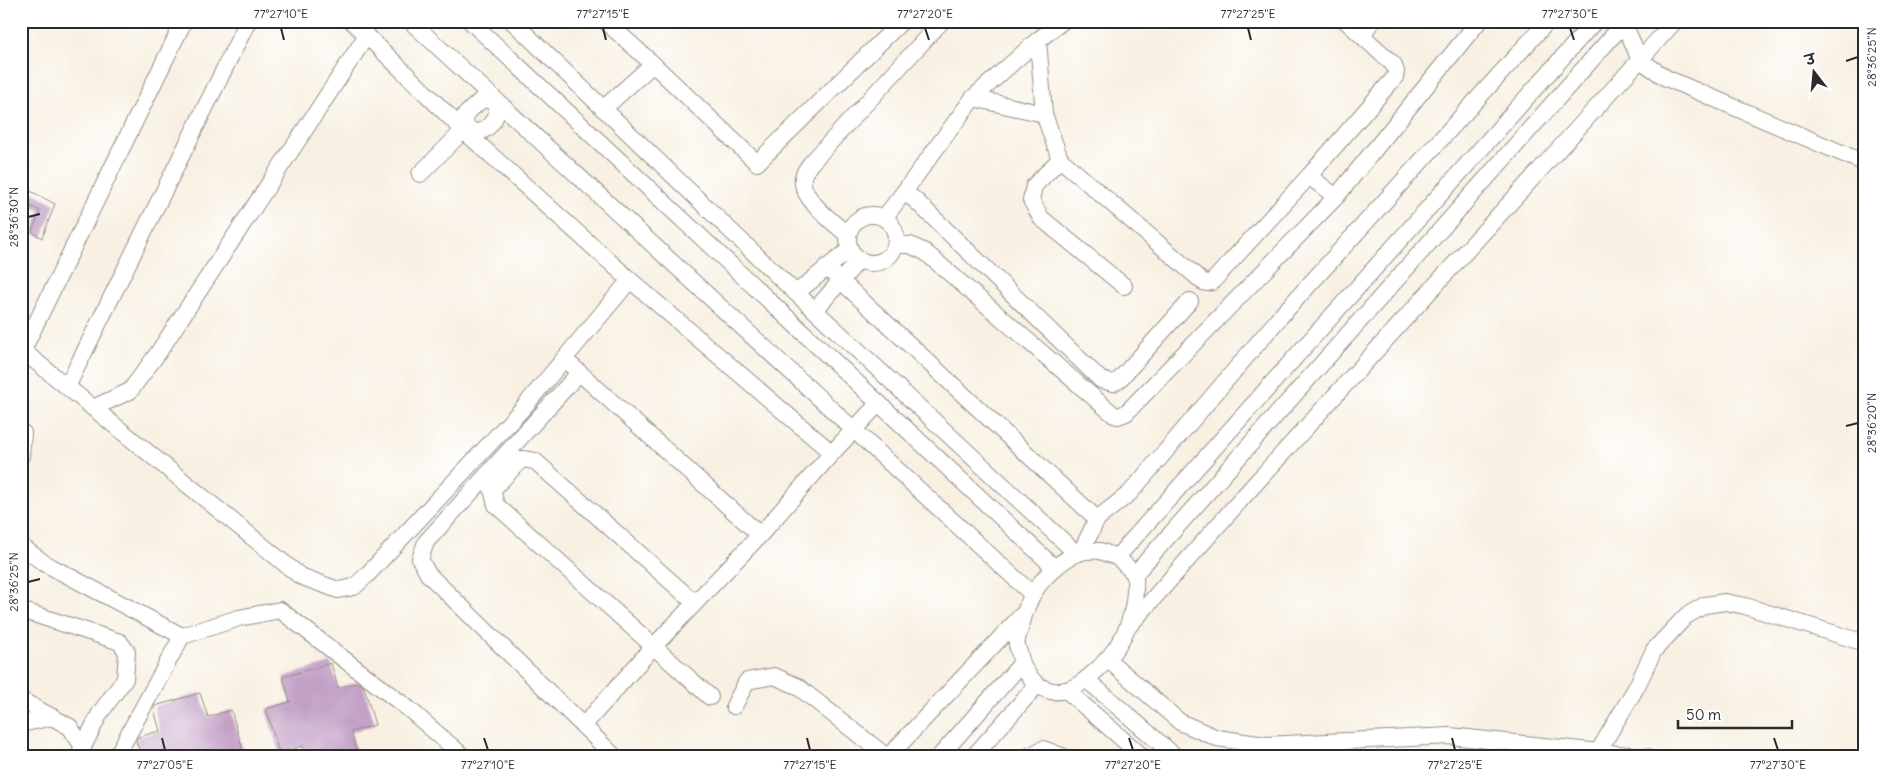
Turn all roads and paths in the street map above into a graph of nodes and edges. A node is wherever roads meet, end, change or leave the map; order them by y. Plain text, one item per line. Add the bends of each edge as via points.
1 (184, 21) edge
2 (248, 21) edge
3 (352, 21) edge
4 (410, 21) edge
5 (470, 21) edge
6 (512, 21) edge
7 (605, 21) edge
8 (902, 21) edge
9 (942, 21) edge
10 (1063, 21) edge
11 (1346, 21) edge
12 (1372, 21) edge
13 (1480, 21) edge
14 (1548, 21) edge
15 (1595, 21) edge
16 (1675, 21) edge
17 (1625, 23) edge
18 (367, 35) junction
19 (1362, 35) junction
20 (1038, 40) junction
21 (1640, 60) junction
22 (653, 64) junction
23 (585, 91) junction
24 (973, 98) junction
25 (496, 102) junction
26 (563, 109) junction
27 (603, 109) junction
28 (1044, 114) junction
29 (464, 129) junction
30 (1060, 159) junction
31 (1865, 163) edge
32 (420, 174) dead end
33 (1309, 176) junction
34 (904, 192) junction
35 (1336, 197) junction
36 (884, 218) junction
37 (896, 245) junction
38 (852, 248) junction
39 (826, 267) junction
40 (630, 280) junction
41 (841, 281) junction
42 (1124, 286) dead end
43 (796, 293) junction
44 (1190, 301) dead end
45 (815, 310) junction
46 (22, 352) edge
47 (566, 358) junction
48 (579, 373) junction
49 (66, 387) junction
50 (878, 403) junction
51 (92, 408) junction
52 (854, 429) junction
53 (21, 432) edge
54 (832, 453) junction
55 (21, 456) edge
56 (1097, 519) junction
57 (760, 535) junction
58 (21, 546) edge
59 (1079, 553) junction
60 (1117, 557) junction
61 (1055, 568) junction
62 (1135, 574) junction
63 (1032, 594) junction
64 (695, 603) junction
65 (21, 610) edge
66 (1024, 613) junction
67 (1129, 626) junction
68 (182, 636) junction
69 (1865, 643) edge
70 (653, 647) junction
71 (1107, 659) junction
72 (1021, 664) junction
73 (1087, 680) junction
74 (1036, 685) junction
75 (1066, 690) junction
76 (710, 697) dead end
77 (21, 700) edge
78 (734, 706) dead end
79 (53, 717) junction
80 (21, 724) edge
81 (583, 726) junction
82 (81, 752) edge
83 (1598, 752) junction
84 (116, 757) edge
85 (464, 757) edge
86 (616, 757) edge
87 (887, 757) edge
88 (939, 757) edge
89 (973, 757) edge
90 (1027, 757) edge
91 (1064, 757) edge
92 (1143, 757) edge
93 (1176, 757) edge
94 (1647, 757) edge

1 - 46 street
2 - 49 street
3 - 18 street
4 - 25 street
5 - 26 street
6 - 23 street
7 - 22 street
8 - 22 street via 757,163
9 - 38 street via 810,163 803,176 808,198
10 - 20 street
11 - 19 street
12 - 19 street
13 - 35 street
14 - 56 street via 1280,317 1130,493
15 - 60 street
16 - 21 street
17 - 21 street
17 - 62 street
18 - 29 street
18 - 51 street via 158,354 130,391
19 - 33 street via 1394,65 1395,77
20 - 24 street
20 - 28 street
21 - 31 street via 1666,78
21 - 67 street
22 - 27 street
23 - 26 street
23 - 27 street
24 - 28 street
24 - 34 street
25 - 29 street via 480,101 465,115
25 - 52 street
26 - 50 street
27 - 43 street
28 - 30 street
29 - 32 street
29 - 40 street
30 - 33 street via 1207,283 1214,280
30 - 42 street via 1034,186 1031,200 1041,218
33 - 35 street
34 - 36 street
34 - 44 street via 1106,383 1119,380
35 - 37 street via 1126,413 1118,416 925,252 910,245
36 - 37 street via 894,229
36 - 38 street via 876,215 861,217 850,228
37 - 38 street via 881,262 866,263
38 - 39 street
38 - 41 street
39 - 41 street
39 - 43 street
40 - 47 street
40 - 54 street
41 - 45 street
41 - 56 street
43 - 45 street
45 - 59 street
46 - 49 street
47 - 48 street
47 - 51 street via 367,575 354,587 338,590 300,576
48 - 57 street
48 - 81 street via 426,542 420,559 428,574
49 - 51 street
50 - 52 street
50 - 61 street
52 - 54 street
52 - 63 street
53 - 55 street
54 - 57 street
56 - 59 street
57 - 64 street
58 - 68 street via 44,563
59 - 60 street via 1100,551
59 - 61 street
60 - 62 street
61 - 63 street
62 - 67 street via 1136,595
63 - 66 street
64 - 70 street
64 - 70 street via 535,461 522,459 492,490 496,505
65 - 82 street via 120,642 127,652 125,678 100,714
66 - 72 street via 1016,641
66 - 87 street
67 - 71 street
68 - 84 street
68 - 85 street via 239,618 280,610 410,710
69 - 83 street via 1745,606 1725,602 1705,605 1686,616 1654,650 1636,688
70 - 76 street
70 - 81 street
71 - 73 street
71 - 83 street via 1180,722 1217,738 1265,745 1450,736
72 - 74 street
72 - 88 street
73 - 75 street
73 - 93 street
74 - 75 street via 1052,691
74 - 89 street
75 - 92 street
77 - 79 street
78 - 87 street via 747,682 774,676 797,686
79 - 80 street
79 - 82 street via 70,727
81 - 86 street
83 - 94 street
90 - 91 street via 1043,749

